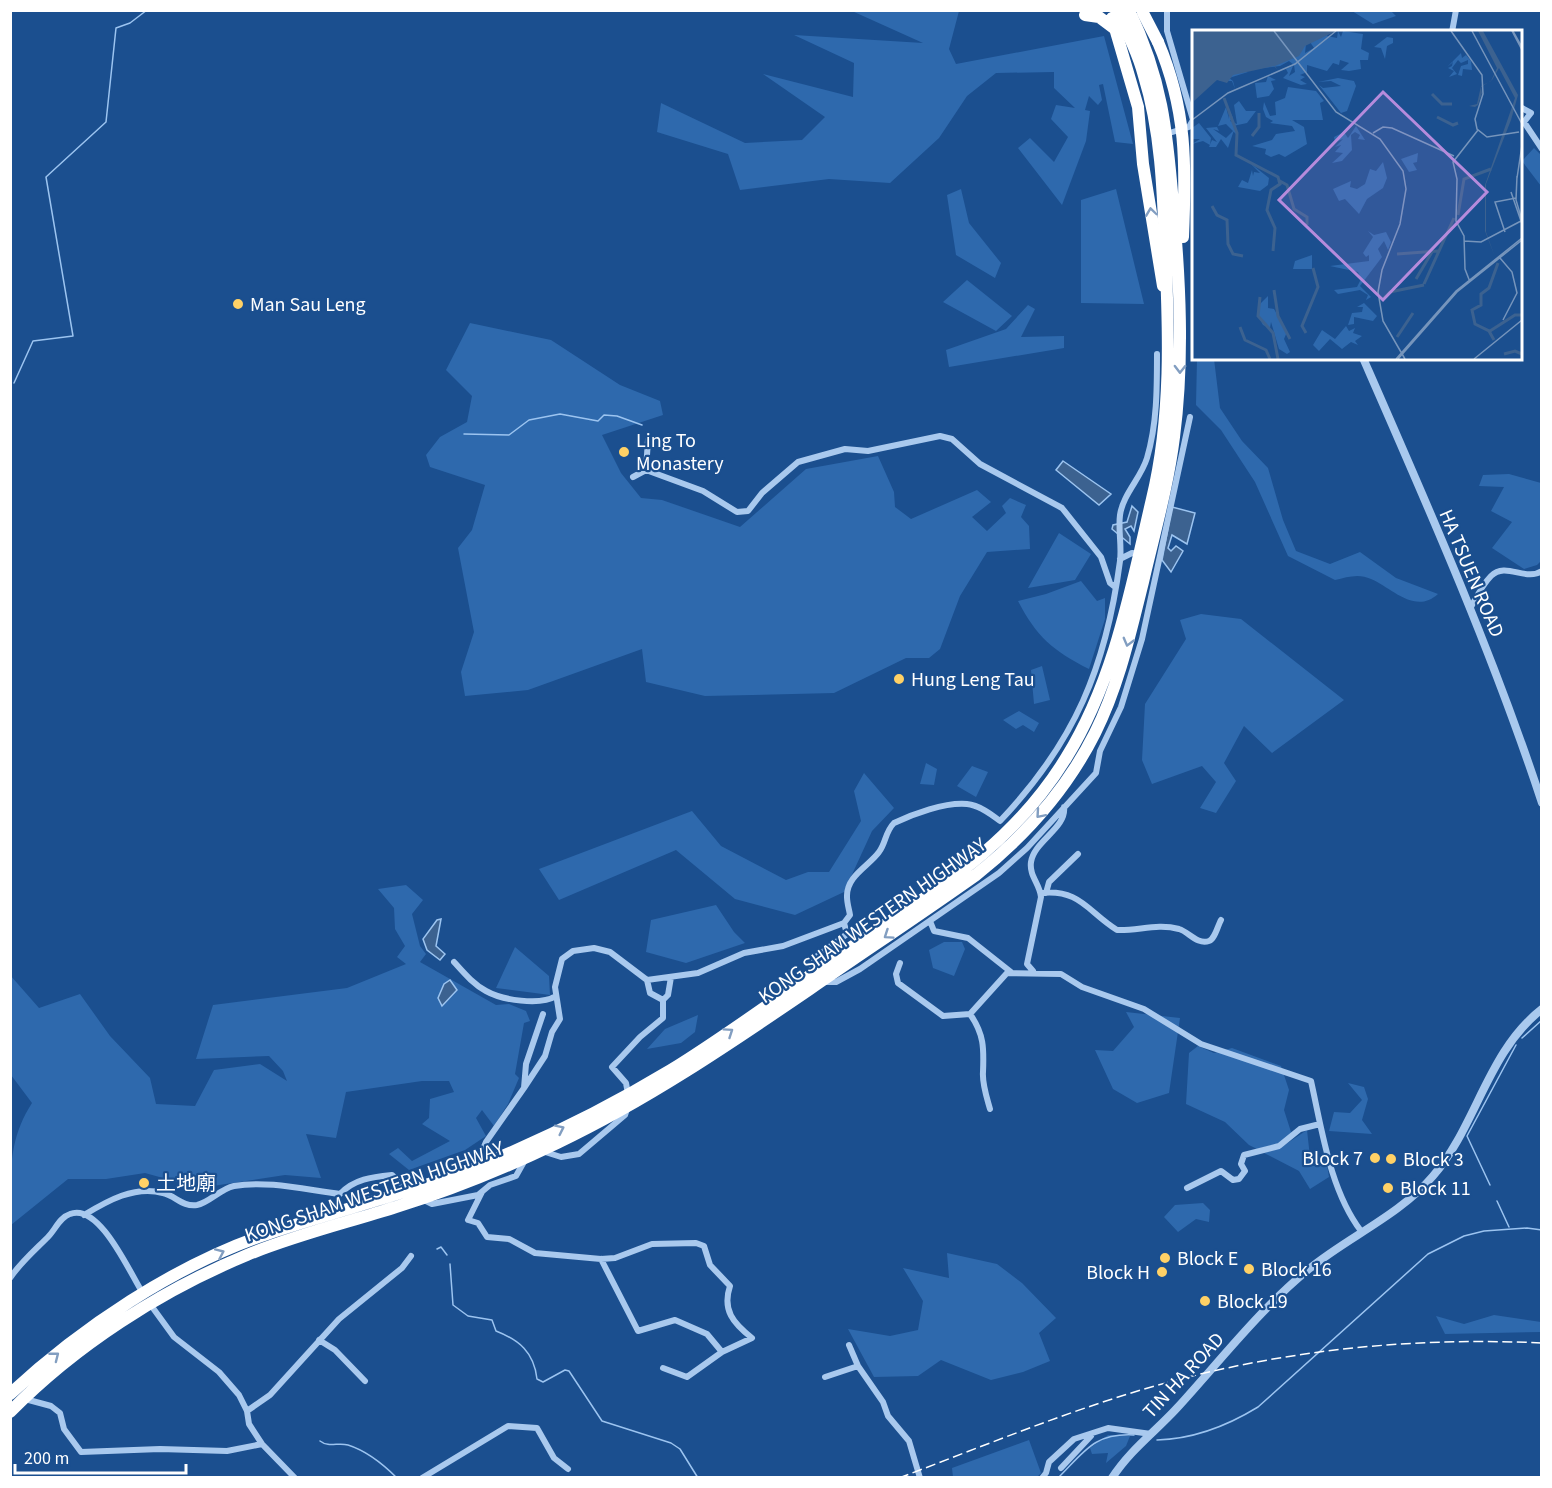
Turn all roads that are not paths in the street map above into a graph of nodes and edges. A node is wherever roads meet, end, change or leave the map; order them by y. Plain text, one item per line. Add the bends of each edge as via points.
1 (1129, 10) edge
2 (1167, 10) edge
3 (1456, 10) edge
4 (1143, 12) edge
5 (1084, 15) dead end
6 (1114, 17) edge
7 (1452, 30) edge
8 (1141, 54) junction
9 (1522, 108) edge
10 (1192, 117) edge
11 (1192, 121) edge
12 (1164, 134) junction
13 (1542, 149) edge
14 (1192, 236) edge
15 (1174, 310) junction
16 (1157, 354) dead end
17 (1364, 360) edge
18 (1190, 417) dead end
19 (648, 440) dead end
20 (645, 470) junction
21 (633, 477) dead end
22 (1120, 560) junction
23 (1158, 561) junction
24 (1542, 571) edge
25 (1115, 587) junction
26 (1469, 609) junction
27 (1542, 803) edge
28 (1064, 806) junction
29 (1078, 854) dead end
30 (1043, 893) junction
31 (1221, 920) dead end
32 (930, 921) junction
33 (844, 923) junction
34 (454, 962) dead end
35 (900, 963) dead end
36 (1033, 971) junction
37 (1011, 972) junction
38 (671, 977) junction
39 (647, 980) junction
40 (556, 996) junction
41 (663, 1000) junction
42 (1542, 1009) edge
43 (543, 1014) dead end
44 (970, 1014) junction
45 (524, 1088) junction
46 (990, 1109) dead end
47 (1320, 1124) junction
48 (490, 1185) junction
49 (1188, 1188) dead end
50 (482, 1192) junction
51 (84, 1215) junction
52 (1361, 1231) junction
53 (411, 1256) dead end
54 (601, 1259) junction
55 (10, 1278) edge
56 (319, 1340) junction
57 (849, 1345) dead end
58 (722, 1353) junction
59 (858, 1366) junction
60 (663, 1368) dead end
61 (825, 1377) dead end
62 (364, 1382) dead end
63 (10, 1394) edge
64 (10, 1400) edge
65 (247, 1411) junction
66 (10, 1412) edge
67 (1091, 1436) junction
68 (1149, 1436) junction
69 (262, 1444) junction
70 (1061, 1468) dead end
71 (568, 1469) dead end
72 (295, 1478) edge
73 (422, 1478) edge
74 (920, 1478) edge
75 (1042, 1478) edge
76 (1112, 1478) edge

1 - 15 highway, KONG SHAM WESTERN HIGHWAY, bridge via 1151,60 1164,109
2 - 10 street via 1167,31
3 - 7 street
4 - 8 street
4 - 15 highway, bridge via 1173,81 1184,141
5 - 6 highway
6 - 8 street
15 -> 6 highway, bridge via 1149,204 1138,107
6 - 15 highway, KONG SHAM WESTERN HIGHWAY, bridge via 1140,63 1157,128
8 - 12 street
9 - 13 street via 1531,112 1524,122
11 - 12 street via 1188,127
12 - 14 street via 1170,229
63 -> 15 highway, KONG SHAM WESTERN HIGHWAY, bridge via 51,1358 122,1307 208,1258 266,1234 469,1170 646,1085 973,864 1040,796 1065,761 1101,691 1126,610 1161,463
15 -> 66 highway, KONG SHAM WESTERN HIGHWAY, bridge via 1179,394 1172,455 1120,670 1099,724 1075,768 1011,845 957,888 651,1094 556,1144 470,1181 271,1246 214,1269 95,1340
16 - 22 street via 1155,418 1147,460 1120,514
17 - 26 street, HA TSUEN ROAD
18 - 23 street
19 - 20 street
20 - 21 street
20 - 25 street via 703,491 736,512 748,511 762,493 798,462 845,449 867,451 940,436 952,440 980,464 1062,508 1101,558
22 - 23 street via 1132,553
22 - 25 street
23 - 28 street via 1142,639 1121,707 1100,751 1096,773
24 - 26 street via 1530,575 1503,569 1497,572
25 - 33 street via 1113,612 1096,673 1070,729 1024,795 1000,820 968,804 952,805 894,823 887,830 880,852 852,882 847,895 850,915
26 - 27 street, HA TSUEN ROAD via 1515,722
28 - 30 street via 1059,823 1033,854 1030,864
28 - 32 street via 999,873
29 - 30 street
30 - 31 street via 1074,895 1117,930 1167,926 1183,930 1193,939 1209,941
30 - 36 street via 1027,964
32 - 33 street via 850,975 837,982 821,982 812,975 810,967 816,957 847,934
32 - 37 street via 934,931 968,938
33 - 38 street via 783,946 744,953 698,973
34 - 40 street via 489,992 530,1002
35 - 44 street via 898,983 935,1012 943,1016
36 - 37 street
36 - 47 street via 1061,974 1082,987 1144,1009 1201,1044 1311,1081
37 - 44 street
38 - 39 street
38 - 41 street via 668,995
39 - 40 street via 610,952 594,948 573,951 562,959 556,975
39 - 41 street via 650,993
40 - 45 street via 560,1019 545,1056
41 - 48 street via 663,1018 612,1068 626,1083 629,1102 625,1115 579,1154 561,1156 531,1151 516,1176
42 - 52 street, TIN HA ROAD via 1506,1046 1433,1176
43 - 45 street via 524,1070
44 - 46 street via 980,1028 985,1046 982,1073
45 - 48 street via 481,1155
47 - 49 street via 1300,1130 1280,1146 1244,1155 1241,1164 1245,1171 1239,1179 1233,1180 1221,1171
47 - 52 street via 1340,1192
48 - 50 street
50 - 51 street via 432,1204 412,1195 392,1175 374,1176 354,1183 340,1194 237,1186 223,1189 199,1205 182,1204 163,1193 123,1194
50 - 54 street via 468,1220 478,1223 487,1237 508,1239 535,1253
51 - 55 street via 76,1212 62,1219
51 - 65 street via 106,1231 131,1277 169,1331 219,1372
52 - 68 street, TIN HA ROAD via 1295,1281
53 - 56 street
54 - 58 street via 638,1331 675,1320 708,1334
54 - 58 street via 652,1244 704,1246 710,1265 730,1286 726,1298 733,1322 752,1338
56 - 62 street via 335,1350
56 - 65 street via 270,1395
57 - 59 street
58 - 60 street via 687,1377
59 - 61 street
59 - 74 street via 888,1416 909,1441
64 - 69 street via 16,1396 51,1406 60,1413 64,1429 81,1452 227,1451
65 - 69 street via 249,1424
67 - 68 street via 1116,1427
67 - 70 street
67 - 75 street via 1071,1442 1049,1462
68 - 76 street, TIN HA ROAD
69 - 72 street
71 - 73 street via 554,1458 537,1428 508,1426

